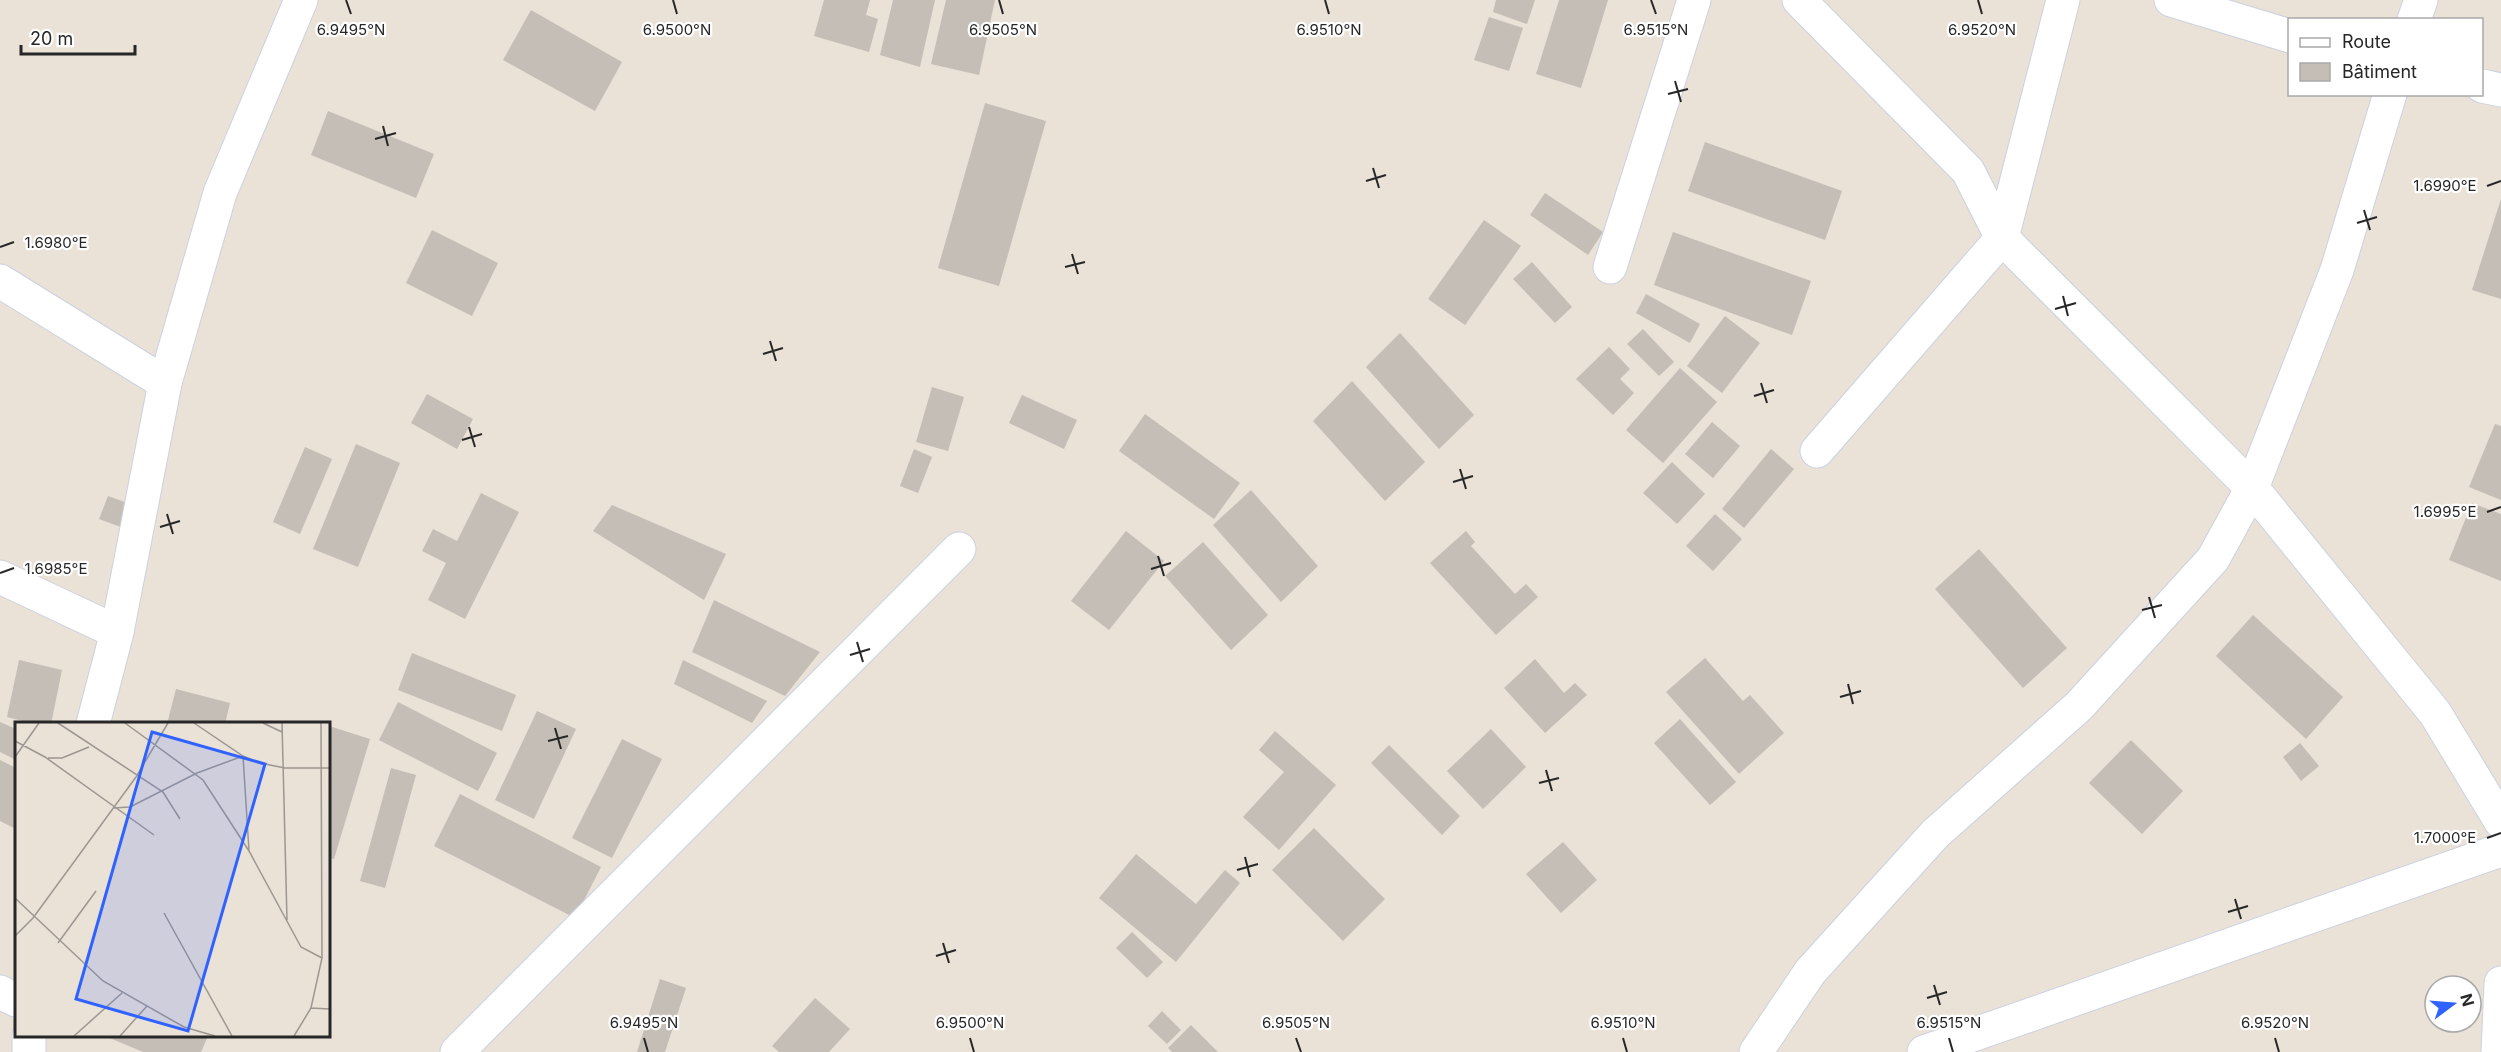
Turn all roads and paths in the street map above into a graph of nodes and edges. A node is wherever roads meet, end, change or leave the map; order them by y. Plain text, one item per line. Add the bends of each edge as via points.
1 (301, 0) edge
2 (1694, 0) edge
3 (1799, 0) edge
4 (2063, 0) edge
5 (2171, 0) edge
6 (2421, 0) edge
7 (2415, 18) edge
8 (2288, 36) edge
9 (2483, 86) edge
10 (2501, 90) edge
11 (2389, 96) edge
12 (2002, 238) junction
13 (1611, 267) dead end
14 (0, 281) edge
15 (165, 383) junction
16 (1817, 451) dead end
17 (2252, 488) junction
18 (959, 549) dead end
19 (0, 577) edge
20 (117, 632) junction
21 (93, 722) edge
22 (2501, 822) edge
23 (2501, 850) edge
24 (2501, 983) edge
25 (0, 992) edge
26 (15, 1000) edge
27 (457, 1052) edge
28 (1756, 1052) edge
29 (1924, 1052) edge
30 (2498, 1052) edge

1 - 15 street via 220,193
2 - 13 street
3 - 12 street via 1968,171
4 - 12 street
5 - 8 street
6 - 7 street
9 - 10 street
11 - 17 street via 2337,270
12 - 16 street
12 - 17 street
14 - 15 street
15 - 20 street
17 - 22 street via 2435,713
17 - 28 street via 2213,559 2079,706 1935,834 1810,972
18 - 27 street
19 - 20 street
20 - 21 street
23 - 29 street
24 - 30 street
25 - 26 street

